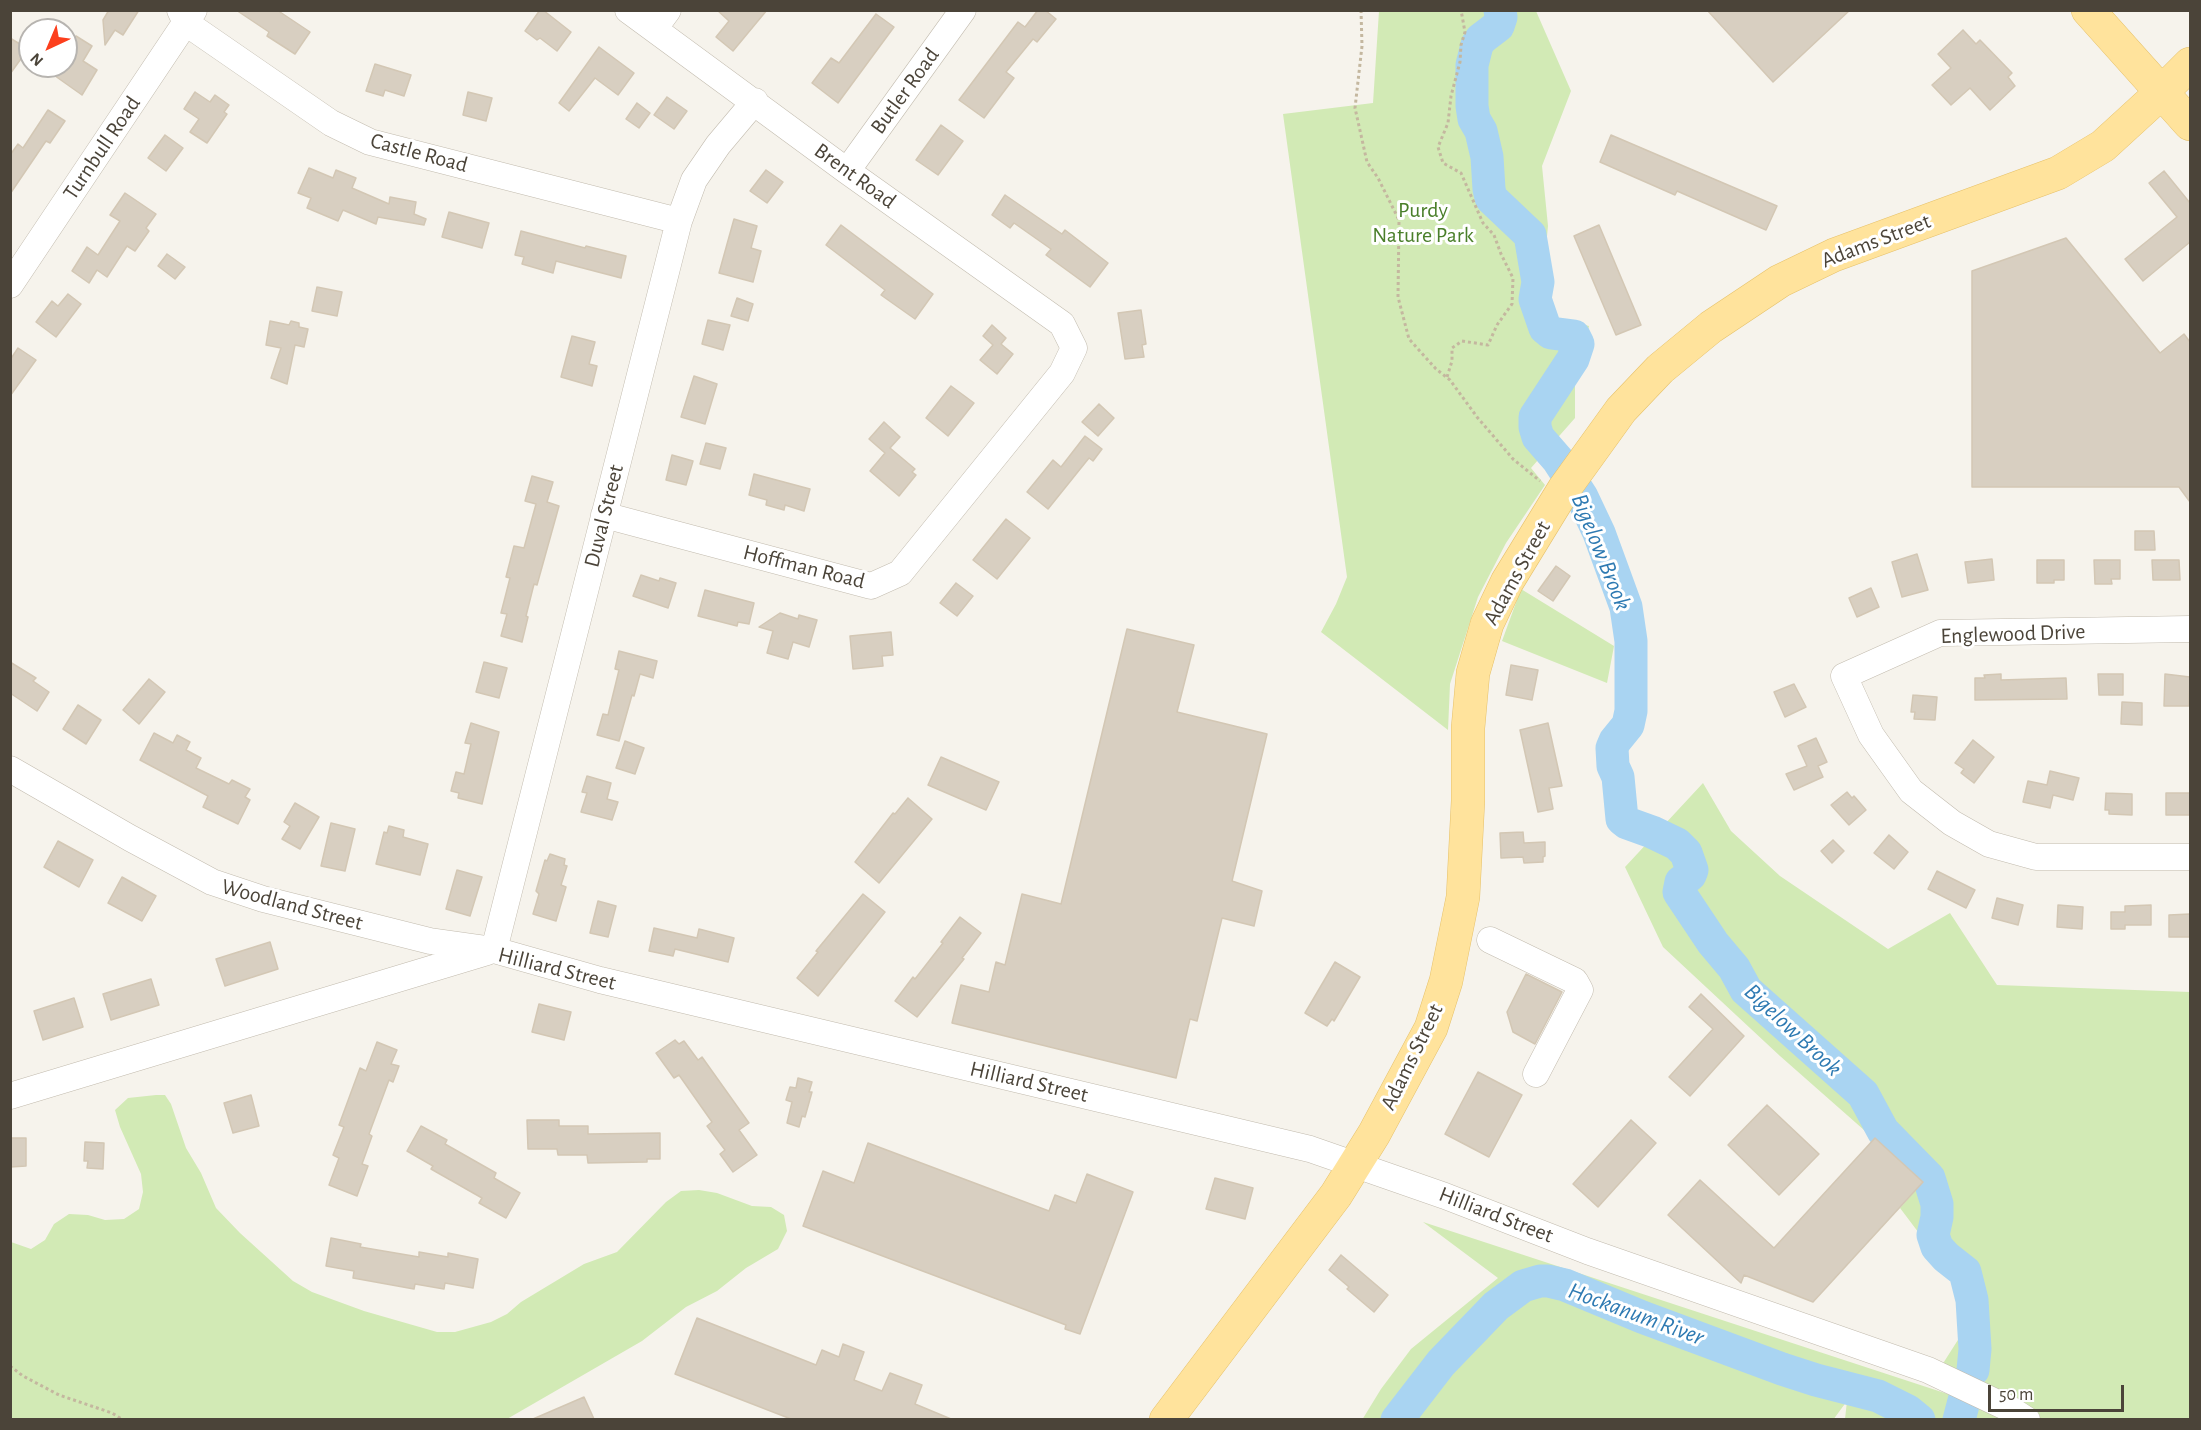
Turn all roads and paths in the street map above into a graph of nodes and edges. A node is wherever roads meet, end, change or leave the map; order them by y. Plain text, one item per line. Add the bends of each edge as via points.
1 (628, 10) edge
2 (963, 10) edge
3 (1361, 10) edge
4 (1461, 10) edge
5 (2088, 10) edge
6 (187, 15) edge
7 (661, 20) edge
8 (2190, 64) edge
9 (2162, 92) junction
10 (754, 101) junction
11 (2190, 124) edge
12 (847, 171) junction
13 (679, 221) junction
14 (10, 285) edge
15 (1074, 348) joint
16 (1447, 377) junction
17 (1560, 482) junction
18 (604, 515) junction
19 (2190, 629) edge
20 (10, 769) edge
21 (2190, 857) edge
22 (1490, 940) dead end
23 (494, 950) junction
24 (1536, 1074) dead end
25 (10, 1096) edge
26 (1356, 1164) junction
27 (10, 1366) edge
28 (123, 1419) edge
29 (1166, 1419) edge
30 (2027, 1419) edge

1 - 7 street, Brent Road
2 - 12 street, Butler Road
3 - 16 path via 1362,46 1355,108 1367,162 1399,220 1398,297 1409,339
4 - 16 path via 1465,32 1460,62 1448,123 1438,147 1443,163 1461,173 1483,223 1494,235 1513,278 1513,287 1512,304 1488,345 1462,341 1452,348
5 - 9 main road
6 - 13 street, Castle Road via 331,123 370,142
6 - 14 street, Turnbull Road
7 - 10 street, Brent Road
8 - 9 main road, Adams Street
9 - 11 main road
9 - 17 main road, Adams Street via 2103,146 2058,173 1834,255 1780,281 1712,327 1660,369
10 - 12 street, Brent Road
10 - 13 street, Duval Street via 694,180
12 - 15 street, Brent Road via 1062,324
13 - 18 street, Duval Street
15 - 18 street, Hoffman Road via 1062,373 900,573 871,586
16 - 17 path via 1513,459
17 - 26 main road, Adams Street via 1486,624 1473,673 1463,897 1446,981 1431,1028
18 - 23 street, Duval Street
19 - 21 street, Englewood Drive via 1940,633 1844,676 1871,735 1911,791 1952,823 1989,844 2036,857
20 - 23 street, Woodland Street via 212,882 263,899 430,941
22 - 24 street via 1575,981 1580,990
23 - 25 street, Hilliard Street
23 - 26 street, Hilliard Street via 600,980 1310,1149
26 - 29 main road, Adams Street
26 - 30 street, Hilliard Street via 1587,1251 1928,1370
27 - 28 path via 59,1395

